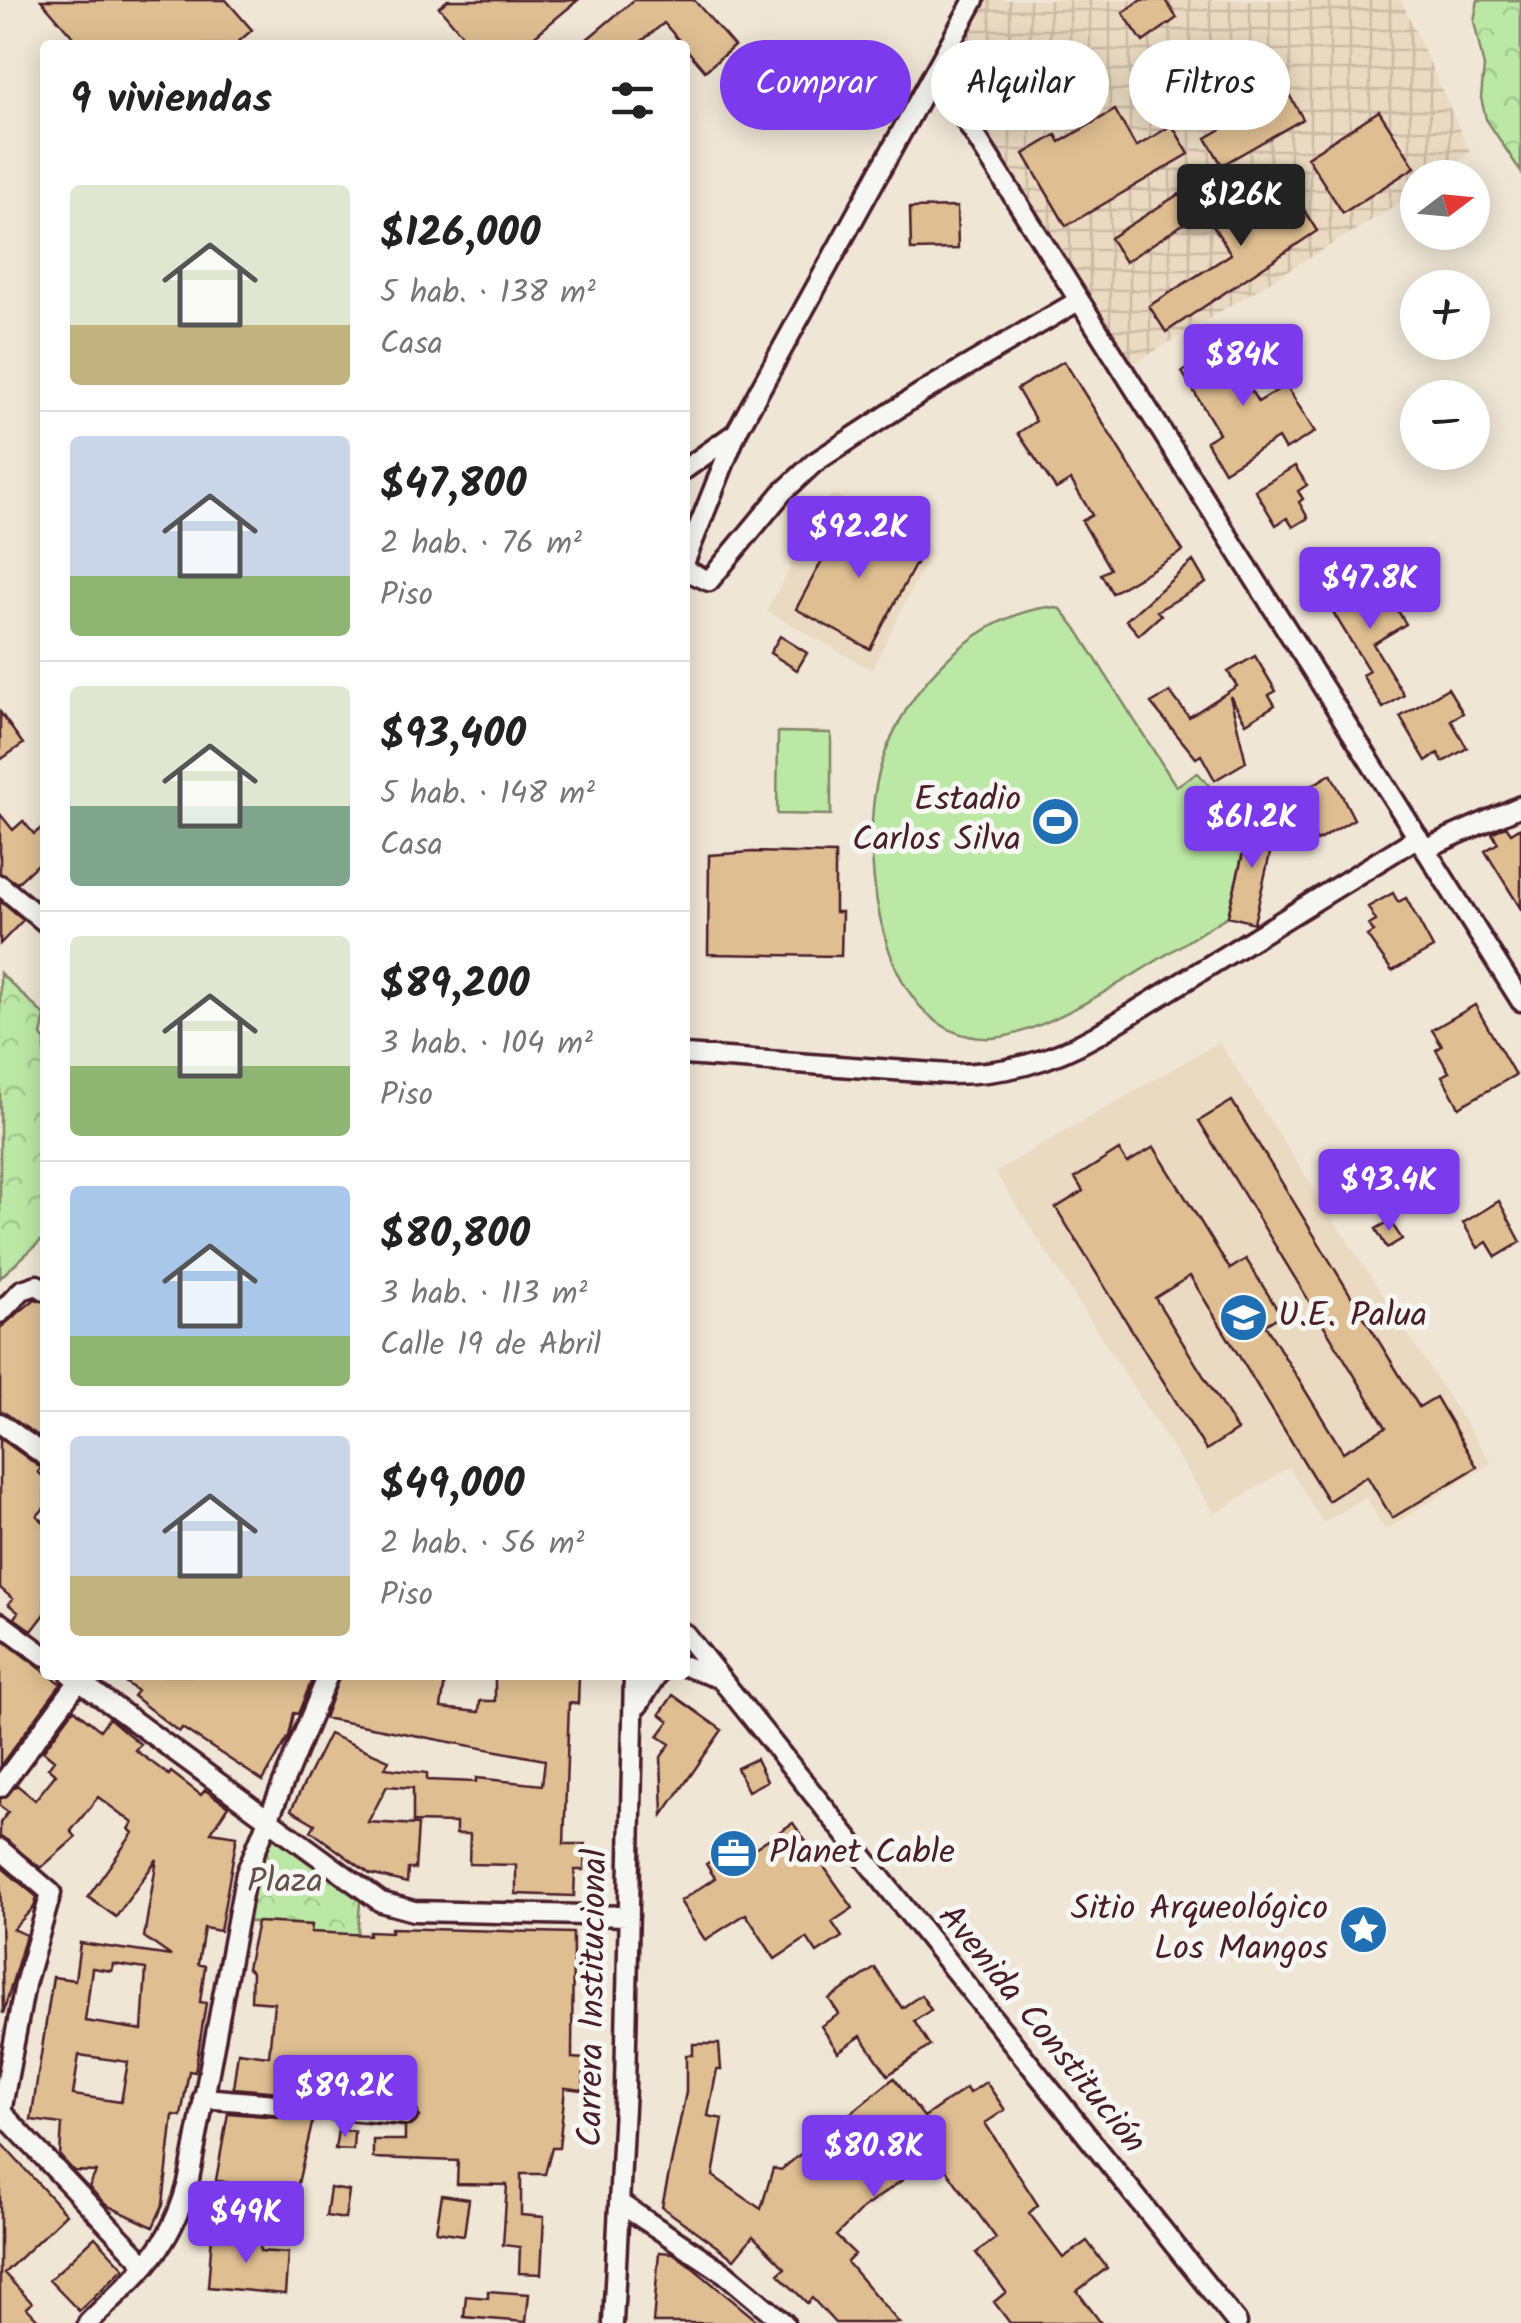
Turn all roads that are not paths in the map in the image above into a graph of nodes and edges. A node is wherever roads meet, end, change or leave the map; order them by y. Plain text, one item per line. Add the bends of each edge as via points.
1 (974, 0) edge
2 (972, 130) edge
3 (1078, 301) junction
4 (738, 431) junction
5 (690, 465) edge
6 (690, 549) edge
7 (690, 572) edge
8 (1521, 806) edge
9 (1422, 842) junction
10 (0, 885) edge
11 (40, 918) edge
12 (1521, 1000) edge
13 (690, 1055) edge
14 (39, 1287) edge
15 (0, 1313) edge
16 (0, 1423) edge
17 (40, 1452) edge
18 (0, 1623) edge
19 (690, 1640) edge
20 (40, 1652) edge
21 (690, 1667) edge
22 (74, 1680) edge
23 (78, 1680) edge
24 (326, 1680) edge
25 (634, 1680) edge
26 (653, 1680) edge
27 (725, 1685) junction
28 (633, 1714) junction
29 (0, 1787) edge
30 (266, 1819) junction
31 (0, 1850) edge
32 (629, 1916) junction
33 (203, 2098) junction
34 (0, 2112) edge
35 (407, 2115) dead end
36 (621, 2204) junction
37 (146, 2265) junction
38 (88, 2323) edge
39 (613, 2323) edge
40 (784, 2323) edge
41 (1237, 2323) edge

1 - 4 street
2 - 3 street
3 - 7 street via 814,463 709,581
3 - 9 street
4 - 5 street
4 - 6 street
8 - 9 street
9 - 12 street
9 - 13 street via 1042,1064 948,1074
10 - 11 street
14 - 15 street
16 - 17 street
18 - 20 street
19 - 27 street, Avenida Constitución
21 - 27 street
22 - 29 street
23 - 30 street
24 - 30 street
25 - 28 street, Carrera Institucional
26 - 28 street
27 - 41 street, Avenida Constitución
28 - 32 street, Carrera Institucional
30 - 32 street via 396,1908
30 - 33 street via 246,1874
31 - 34 street via 51,1893
32 - 36 street, Carrera Institucional
33 - 35 street
33 - 37 street via 175,2228
34 - 37 street
36 - 39 street, Carrera Institucional
36 - 40 street via 726,2274
37 - 38 street

